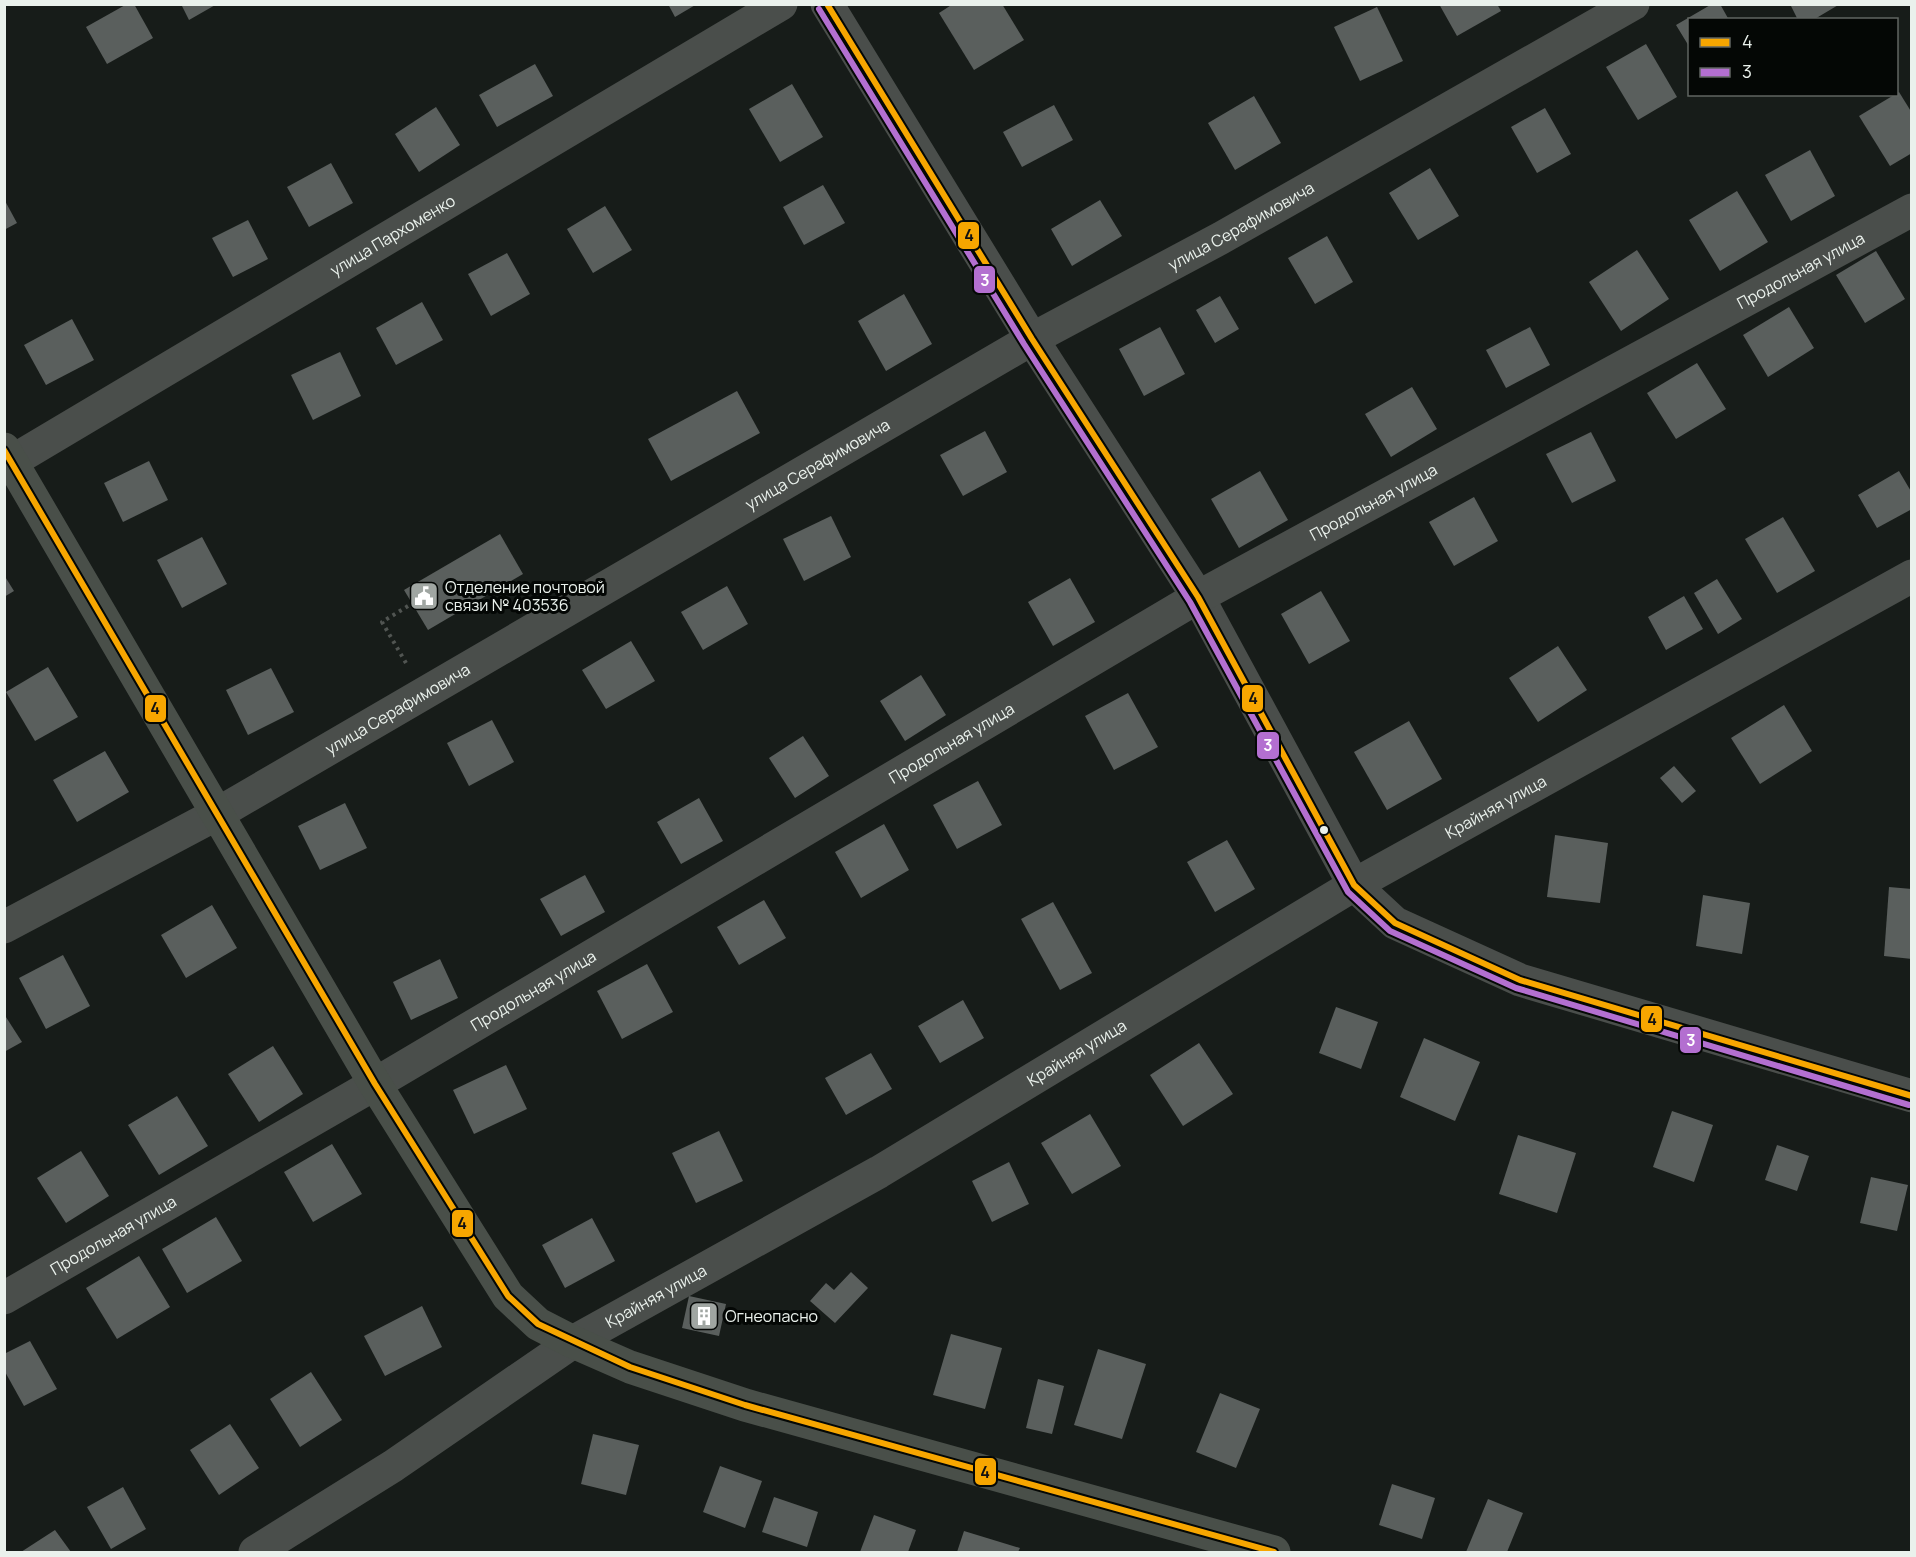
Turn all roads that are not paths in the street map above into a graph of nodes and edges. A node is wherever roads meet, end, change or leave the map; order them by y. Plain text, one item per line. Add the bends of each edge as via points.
1 (781, 4) edge
2 (827, 4) edge
3 (1634, 4) edge
4 (1911, 210) edge
5 (1032, 339) junction
6 (7, 459) edge
7 (1911, 576) edge
8 (1198, 597) junction
9 (217, 814) junction
10 (1354, 885) junction
11 (4, 927) edge
12 (375, 1084) junction
13 (1911, 1096) edge
14 (4, 1298) edge
15 (573, 1342) junction
16 (255, 1552) edge
17 (1275, 1552) edge

1 - 6 street, улица Пархоменко
2 - 5 street
3 - 5 street, улица Серафимовича via 1231,232
4 - 8 street, Продольная улица
5 - 8 street
5 - 9 street, улица Серафимовича
6 - 9 main road
7 - 10 street, Крайняя улица
8 - 10 street
8 - 12 street, Продольная улица
9 - 11 street, улица Серафимовича
9 - 12 main road
10 - 13 street via 1395,923 1520,980
10 - 15 street, Крайняя улица via 879,1172
12 - 14 street, Продольная улица
12 - 15 main road via 508,1296 538,1324
15 - 16 street, Крайняя улица via 393,1466
15 - 17 main road via 630,1367 745,1405

